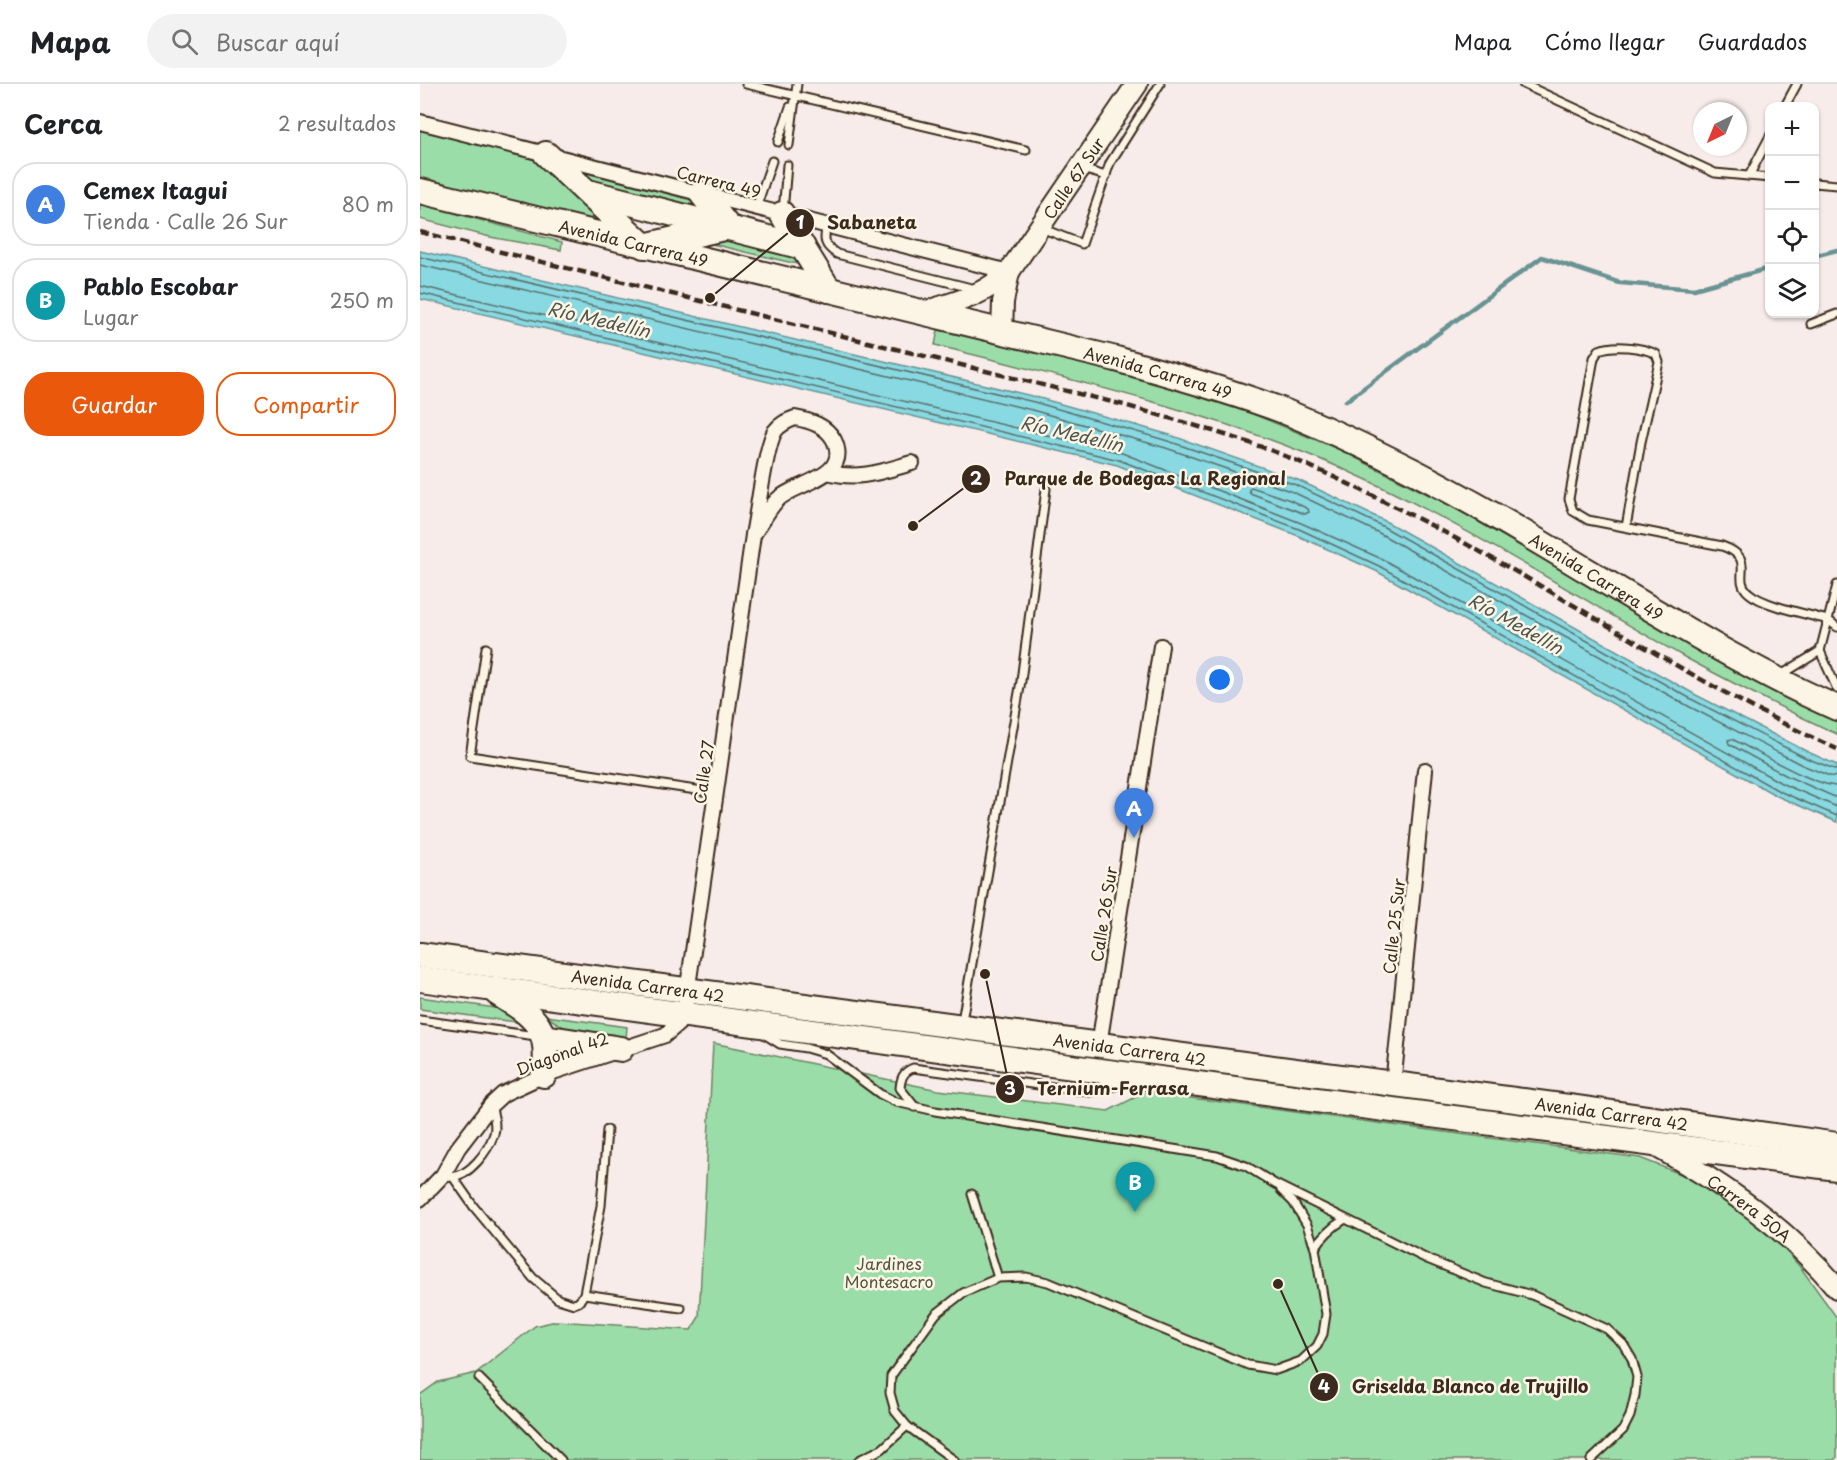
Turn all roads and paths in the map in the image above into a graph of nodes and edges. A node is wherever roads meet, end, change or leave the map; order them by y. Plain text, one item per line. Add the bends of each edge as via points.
1 (746, 84) edge
2 (796, 84) edge
3 (1137, 84) edge
4 (1160, 84) edge
5 (1523, 84) edge
6 (1797, 84) edge
7 (794, 96) junction
8 (1787, 102) edge
9 (420, 122) edge
10 (778, 142) dead end
11 (789, 145) dead end
12 (1765, 146) edge
13 (1026, 150) dead end
14 (546, 154) junction
15 (772, 161) dead end
16 (787, 165) dead end
17 (1080, 168) junction
18 (1106, 176) junction
19 (1749, 176) junction
20 (1765, 178) edge
21 (1819, 183) edge
22 (1837, 185) edge
23 (420, 191) edge
24 (585, 191) junction
25 (702, 194) junction
26 (756, 208) junction
27 (782, 214) junction
28 (827, 226) junction
29 (728, 228) junction
30 (1040, 228) junction
31 (644, 246) junction
32 (803, 247) junction
33 (1007, 281) junction
34 (829, 290) junction
35 (985, 291) junction
36 (921, 313) junction
37 (1837, 314) edge
38 (1811, 324) dead end
39 (1002, 332) junction
40 (912, 463) dead end
41 (828, 472) junction
42 (1046, 489) dead end
43 (1626, 527) junction
44 (753, 535) junction
45 (1837, 585) edge
46 (1828, 620) junction
47 (1837, 627) edge
48 (1161, 646) dead end
49 (486, 648) dead end
50 (1820, 651) junction
51 (1776, 679) junction
52 (1837, 689) edge
53 (1837, 708) edge
54 (1425, 770) dead end
55 (716, 793) junction
56 (420, 955) edge
57 (420, 978) edge
58 (490, 988) junction
59 (686, 1002) junction
60 (420, 1020) edge
61 (737, 1021) junction
62 (962, 1027) junction
63 (544, 1037) junction
64 (1099, 1045) junction
65 (621, 1049) junction
66 (1250, 1065) junction
67 (544, 1075) junction
68 (1149, 1077) junction
69 (1393, 1085) junction
70 (1324, 1101) junction
71 (491, 1105) junction
72 (915, 1107) junction
73 (607, 1130) dead end
74 (1650, 1143) junction
75 (1837, 1145) edge
76 (1837, 1159) edge
77 (1811, 1164) junction
78 (1837, 1168) edge
79 (448, 1176) junction
80 (1275, 1184) junction
81 (972, 1194) dead end
82 (420, 1199) edge
83 (1345, 1219) junction
84 (1315, 1248) junction
85 (998, 1278) junction
86 (1837, 1288) edge
87 (584, 1294) junction
88 (681, 1308) dead end
89 (479, 1378) dead end
90 (907, 1426) junction
91 (561, 1460) edge
92 (859, 1460) edge
93 (954, 1460) edge
94 (1591, 1460) edge

1 - 7 lane
2 - 7 lane
3 - 17 street, Calle 67 Sur
4 - 18 lane via 1110,163
5 - 19 lane via 1715,173
6 - 8 lane
7 - 10 lane
7 - 11 lane
7 - 13 lane
9 - 14 street, Carrera 49
12 - 19 lane
14 - 24 highway
14 - 25 street, Carrera 49
15 - 26 lane
16 - 27 lane
17 - 18 lane
17 - 30 street, Calle 67 Sur
18 - 30 lane via 1082,244
19 - 20 lane
21 - 22 lane
23 - 31 highway, Avenida Carrera 49
24 - 29 highway
24 - 31 highway
25 - 26 street, Carrera 49
25 - 29 highway
26 - 27 street, Carrera 49
27 - 28 street, Carrera 49
27 - 32 highway
28 - 33 street, Carrera 49
28 - 35 lane via 823,238 828,249 837,254
29 - 31 highway
29 - 32 highway
30 - 33 street, Calle 67 Sur
31 - 34 highway, Avenida Carrera 49
32 - 34 highway
33 - 35 street, Calle 67 Sur
33 - 39 street
34 - 36 highway, Avenida Carrera 49
35 - 36 street, Calle 67 Sur
36 - 39 highway, Avenida Carrera 49
37 - 38 lane
39 - 51 highway, Avenida Carrera 49 via 1186,379 1281,410 1346,438 1415,472
40 - 41 street via 862,476
41 - 44 street, Calle 27 via 776,501
41 - 44 street, Calle 27 via 837,454 834,440 822,427 795,418 782,423 768,452
42 - 62 lane via 1021,681
43 - 43 lane via 1659,362 1656,354 1648,350 1607,347 1594,358 1569,499 1573,511 1588,520
43 - 46 lane via 1735,551 1742,561 1746,591 1759,600
44 - 55 street, Calle 27
45 - 46 lane
46 - 47 lane
46 - 50 lane
48 - 64 street, Calle 26 Sur
49 - 55 lane via 470,756
50 - 51 lane
50 - 52 lane
51 - 53 highway, Avenida Carrera 49
54 - 69 street, Calle 25 Sur
55 - 59 street, Calle 27
56 - 59 highway, Avenida Carrera 42
57 - 58 highway, Avenida Carrera 42
58 - 59 highway, Avenida Carrera 42
58 - 63 highway via 528,1014
59 - 61 highway, Avenida Carrera 42
59 - 62 highway, Avenida Carrera 42
59 - 65 street, Diagonal 42 via 678,1024 665,1035
60 - 63 lane
61 - 68 highway, Avenida Carrera 42
61 - 72 lane via 780,1044 826,1054 880,1094
62 - 64 highway, Avenida Carrera 42
63 - 65 highway
63 - 67 highway
64 - 66 highway, Avenida Carrera 42
65 - 67 street, Diagonal 42
66 - 69 highway, Avenida Carrera 42
66 - 70 highway
67 - 71 street, Diagonal 42 via 516,1086
68 - 70 highway, Avenida Carrera 42
68 - 72 lane via 1090,1092 913,1068 905,1071 900,1088
69 - 75 highway, Avenida Carrera 42
70 - 74 highway, Avenida Carrera 42
71 - 79 street, Diagonal 42 via 458,1148
71 - 79 lane via 494,1134 472,1169 463,1175
72 - 80 lane via 1217,1156 1246,1166
73 - 87 lane via 601,1206
74 - 77 highway, Avenida Carrera 42
74 - 86 street, Carrera 50A via 1753,1207 1784,1232
76 - 77 highway
77 - 78 highway, Avenida Carrera 42
79 - 82 street, Diagonal 42
79 - 87 lane via 546,1291 574,1304
80 - 83 lane
80 - 84 lane via 1293,1202
81 - 85 lane
83 - 84 lane via 1333,1226
83 - 94 lane via 1455,1271 1532,1295 1592,1321 1623,1344 1636,1377 1630,1416 1623,1430
84 - 85 lane via 1326,1314 1323,1334 1301,1361 1276,1370 1248,1365 1048,1282 1026,1277
85 - 90 lane via 963,1293 936,1314 891,1376 895,1411
87 - 88 lane
89 - 91 lane
90 - 92 lane via 882,1449
90 - 93 lane

